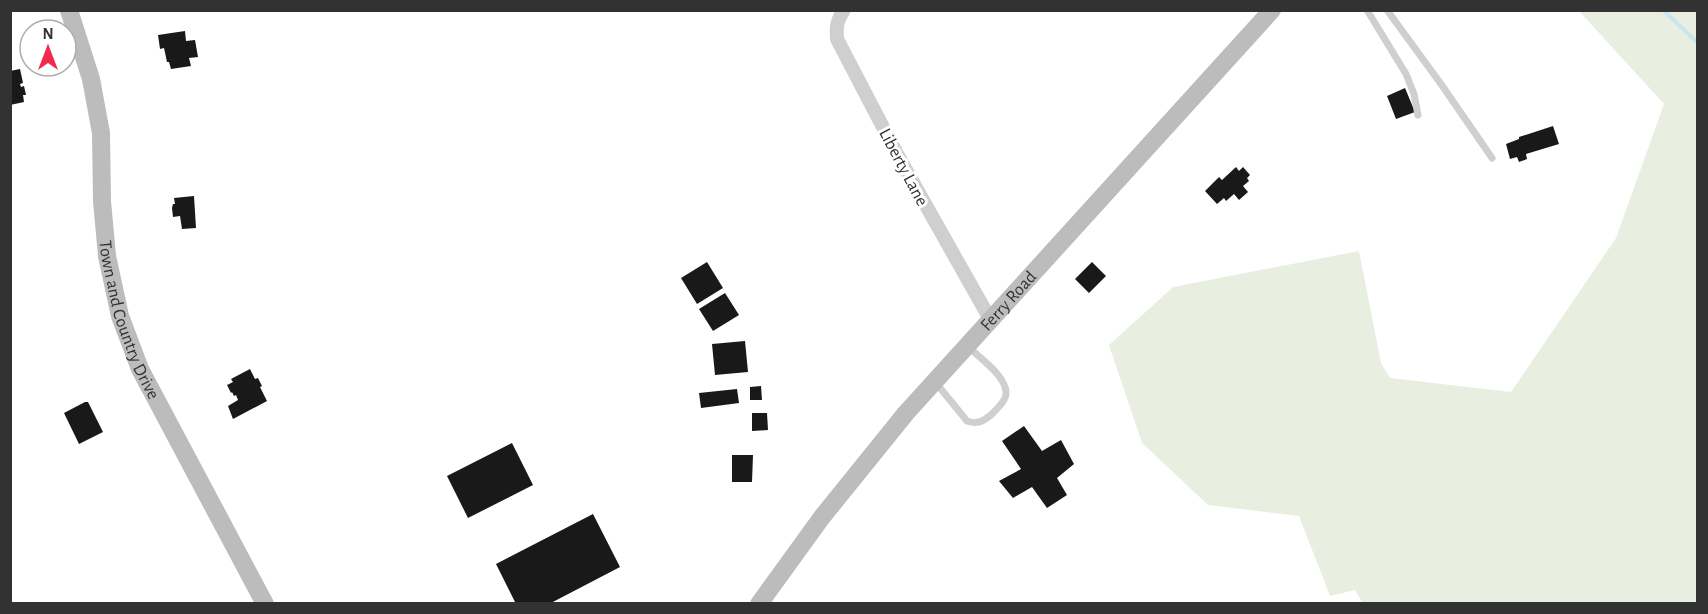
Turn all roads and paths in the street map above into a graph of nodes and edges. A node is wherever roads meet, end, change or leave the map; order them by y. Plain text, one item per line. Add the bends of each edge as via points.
1 (69, 10) edge
2 (844, 10) edge
3 (1272, 10) edge
4 (1367, 10) edge
5 (1387, 10) edge
6 (1418, 114) dead end
7 (1492, 158) dead end
8 (990, 319) junction
9 (966, 346) junction
10 (934, 381) junction
11 (265, 603) edge
12 (759, 603) edge

1 - 11 main road, Town and Country Drive via 91,79 101,133 107,256 120,316 140,369
2 - 8 street, Liberty Lane via 836,27 837,39
3 - 8 main road, Ferry Road
4 - 6 lane via 1406,74
5 - 7 lane
8 - 9 main road, Ferry Road
9 - 10 main road, Ferry Road
9 - 10 lane via 1005,383 1004,400 980,423 972,423
10 - 12 main road, Ferry Road via 869,457

